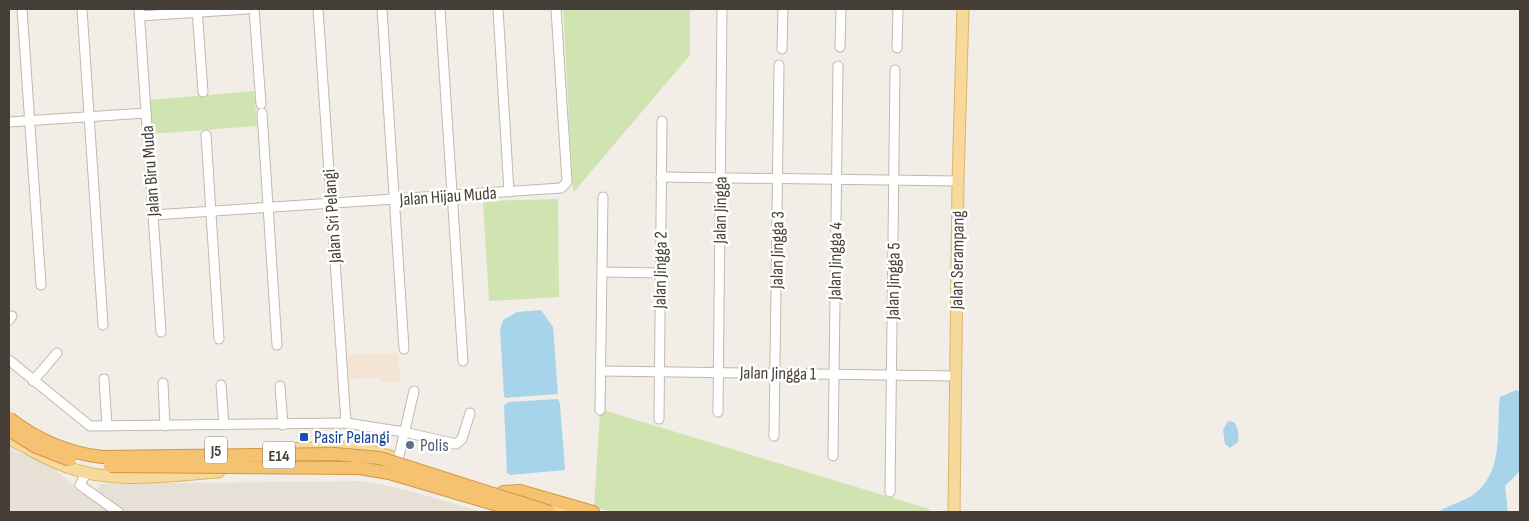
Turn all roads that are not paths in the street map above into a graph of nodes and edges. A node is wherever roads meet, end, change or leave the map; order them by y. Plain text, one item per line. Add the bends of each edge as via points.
1 (22, 9) edge
2 (82, 9) edge
3 (247, 9) edge
4 (254, 9) edge
5 (318, 9) edge
6 (382, 9) edge
7 (440, 9) edge
8 (498, 9) edge
9 (556, 9) edge
10 (722, 9) edge
11 (783, 9) edge
12 (841, 9) edge
13 (898, 9) edge
14 (963, 9) edge
15 (197, 10) edge
16 (139, 12) edge
17 (840, 47) dead end
18 (897, 48) dead end
19 (782, 49) dead end
20 (779, 65) dead end
21 (838, 66) dead end
22 (895, 70) dead end
23 (203, 92) dead end
24 (146, 113) junction
25 (89, 117) junction
26 (30, 120) junction
27 (662, 121) dead end
28 (9, 122) edge
29 (206, 135) dead end
30 (661, 177) junction
31 (720, 178) junction
32 (777, 179) junction
33 (836, 180) junction
34 (894, 180) junction
35 (958, 181) junction
36 (509, 192) junction
37 (451, 195) junction
38 (603, 197) dead end
39 (394, 199) junction
40 (331, 203) junction
41 (268, 207) junction
42 (211, 211) junction
43 (153, 215) junction
44 (602, 272) junction
45 (660, 273) junction
46 (41, 285) dead end
47 (103, 324) dead end
48 (161, 332) dead end
49 (219, 339) dead end
50 (277, 345) dead end
51 (404, 349) dead end
52 (57, 353) dead end
53 (9, 360) edge
54 (463, 361) dead end
55 (601, 370) junction
56 (659, 371) junction
57 (718, 372) junction
58 (775, 373) junction
59 (834, 374) junction
60 (892, 375) junction
61 (955, 376) junction
62 (104, 379) dead end
63 (33, 382) junction
64 (163, 382) dead end
65 (221, 385) dead end
66 (280, 386) dead end
67 (414, 391) dead end
68 (9, 410) edge
69 (600, 410) dead end
70 (718, 412) dead end
71 (470, 413) dead end
72 (9, 418) edge
73 (659, 418) dead end
74 (346, 423) junction
75 (224, 425) junction
76 (283, 425) junction
77 (107, 426) junction
78 (165, 426) junction
79 (9, 430) edge
80 (404, 432) junction
81 (774, 436) dead end
82 (9, 438) edge
83 (74, 446) junction
84 (93, 450) junction
85 (833, 456) dead end
86 (398, 458) junction
87 (68, 468) junction
88 (86, 473) junction
89 (393, 479) junction
90 (504, 492) junction
91 (890, 492) dead end
92 (118, 512) edge
93 (500, 512) edge
94 (521, 512) edge
95 (550, 512) edge
96 (570, 512) edge
97 (593, 512) edge
98 (954, 512) edge

1 - 26 street
2 - 25 street
3 - 15 street
4 - 41 street
5 - 40 street, Jalan Sri Pelangi
6 - 39 street
7 - 37 street
8 - 36 street
9 - 36 street, Jalan Hijau Muda via 567,182 557,189
10 - 31 street, Jalan Jingga
11 - 19 street
12 - 17 street
13 - 18 street
14 - 35 main road, Jalan Serampang
15 - 16 street
15 - 23 street
16 - 24 street, Jalan Biru Muda
20 - 32 street, Jalan Jingga 3
21 - 33 street, Jalan Jingga 4
22 - 34 street, Jalan Jingga 5
24 - 25 street
24 - 43 street, Jalan Biru Muda
25 - 26 street
25 - 47 street
26 - 28 street
26 - 46 street
27 - 30 street, Jalan Jingga 2
29 - 42 street
30 - 31 street
30 - 45 street, Jalan Jingga 2
31 - 32 street
31 - 57 street, Jalan Jingga
32 - 33 street
32 - 58 street, Jalan Jingga 3
33 - 34 street
33 - 59 street, Jalan Jingga 4
34 - 35 street
34 - 60 street, Jalan Jingga 5
35 - 61 main road, Jalan Serampang
36 - 37 street, Jalan Hijau Muda
37 - 39 street, Jalan Hijau Muda
37 - 54 street
38 - 44 street
39 - 40 street, Jalan Hijau Muda
39 - 51 street
40 - 41 street, Jalan Hijau Muda
40 - 74 street, Jalan Sri Pelangi
41 - 42 street, Jalan Hijau Muda
41 - 50 street
42 - 43 street, Jalan Hijau Muda
42 - 49 street
43 - 48 street, Jalan Biru Muda
44 - 45 street
44 - 55 street
45 - 56 street, Jalan Jingga 2
52 - 63 street
53 - 63 street
55 - 56 street, Jalan Jingga 1
55 - 69 street
56 - 57 street, Jalan Jingga 1
56 - 73 street, Jalan Jingga 2
57 - 58 street, Jalan Jingga 1
57 - 70 street, Jalan Jingga
58 - 59 street, Jalan Jingga 1
58 - 81 street, Jalan Jingga 3
59 - 60 street, Jalan Jingga 1
59 - 85 street, Jalan Jingga 4
60 - 61 street, Jalan Jingga 1
60 - 91 street, Jalan Jingga 5
61 - 98 main road, Jalan Serampang
62 - 77 street
63 - 77 street via 90,426
64 - 78 street
65 - 75 street
66 - 76 street
67 - 80 street
68 - 83 main road, J5 via 42,434
71 - 80 street via 462,439 456,444
72 - 95 highway, E14, bridge via 44,441 79,454 102,457 372,456
74 - 76 street
74 - 80 street
75 - 76 street
75 - 78 street
77 - 78 street
79 - 94 highway, E14, bridge via 36,447 97,465 359,468 390,473
80 - 86 street
82 - 87 main road, J5
83 - 84 main road, J5
83 - 87 main road
84 - 86 main road, J5 via 150,453 339,446 369,449
84 - 88 main road
86 - 89 street
86 - 90 main road, J5
87 - 88 main road, J5
88 - 89 main road, J5 via 135,477 347,470
88 - 92 street via 80,485
89 - 93 main road, J5
90 - 96 main road, J5
90 - 97 highway via 520,491

